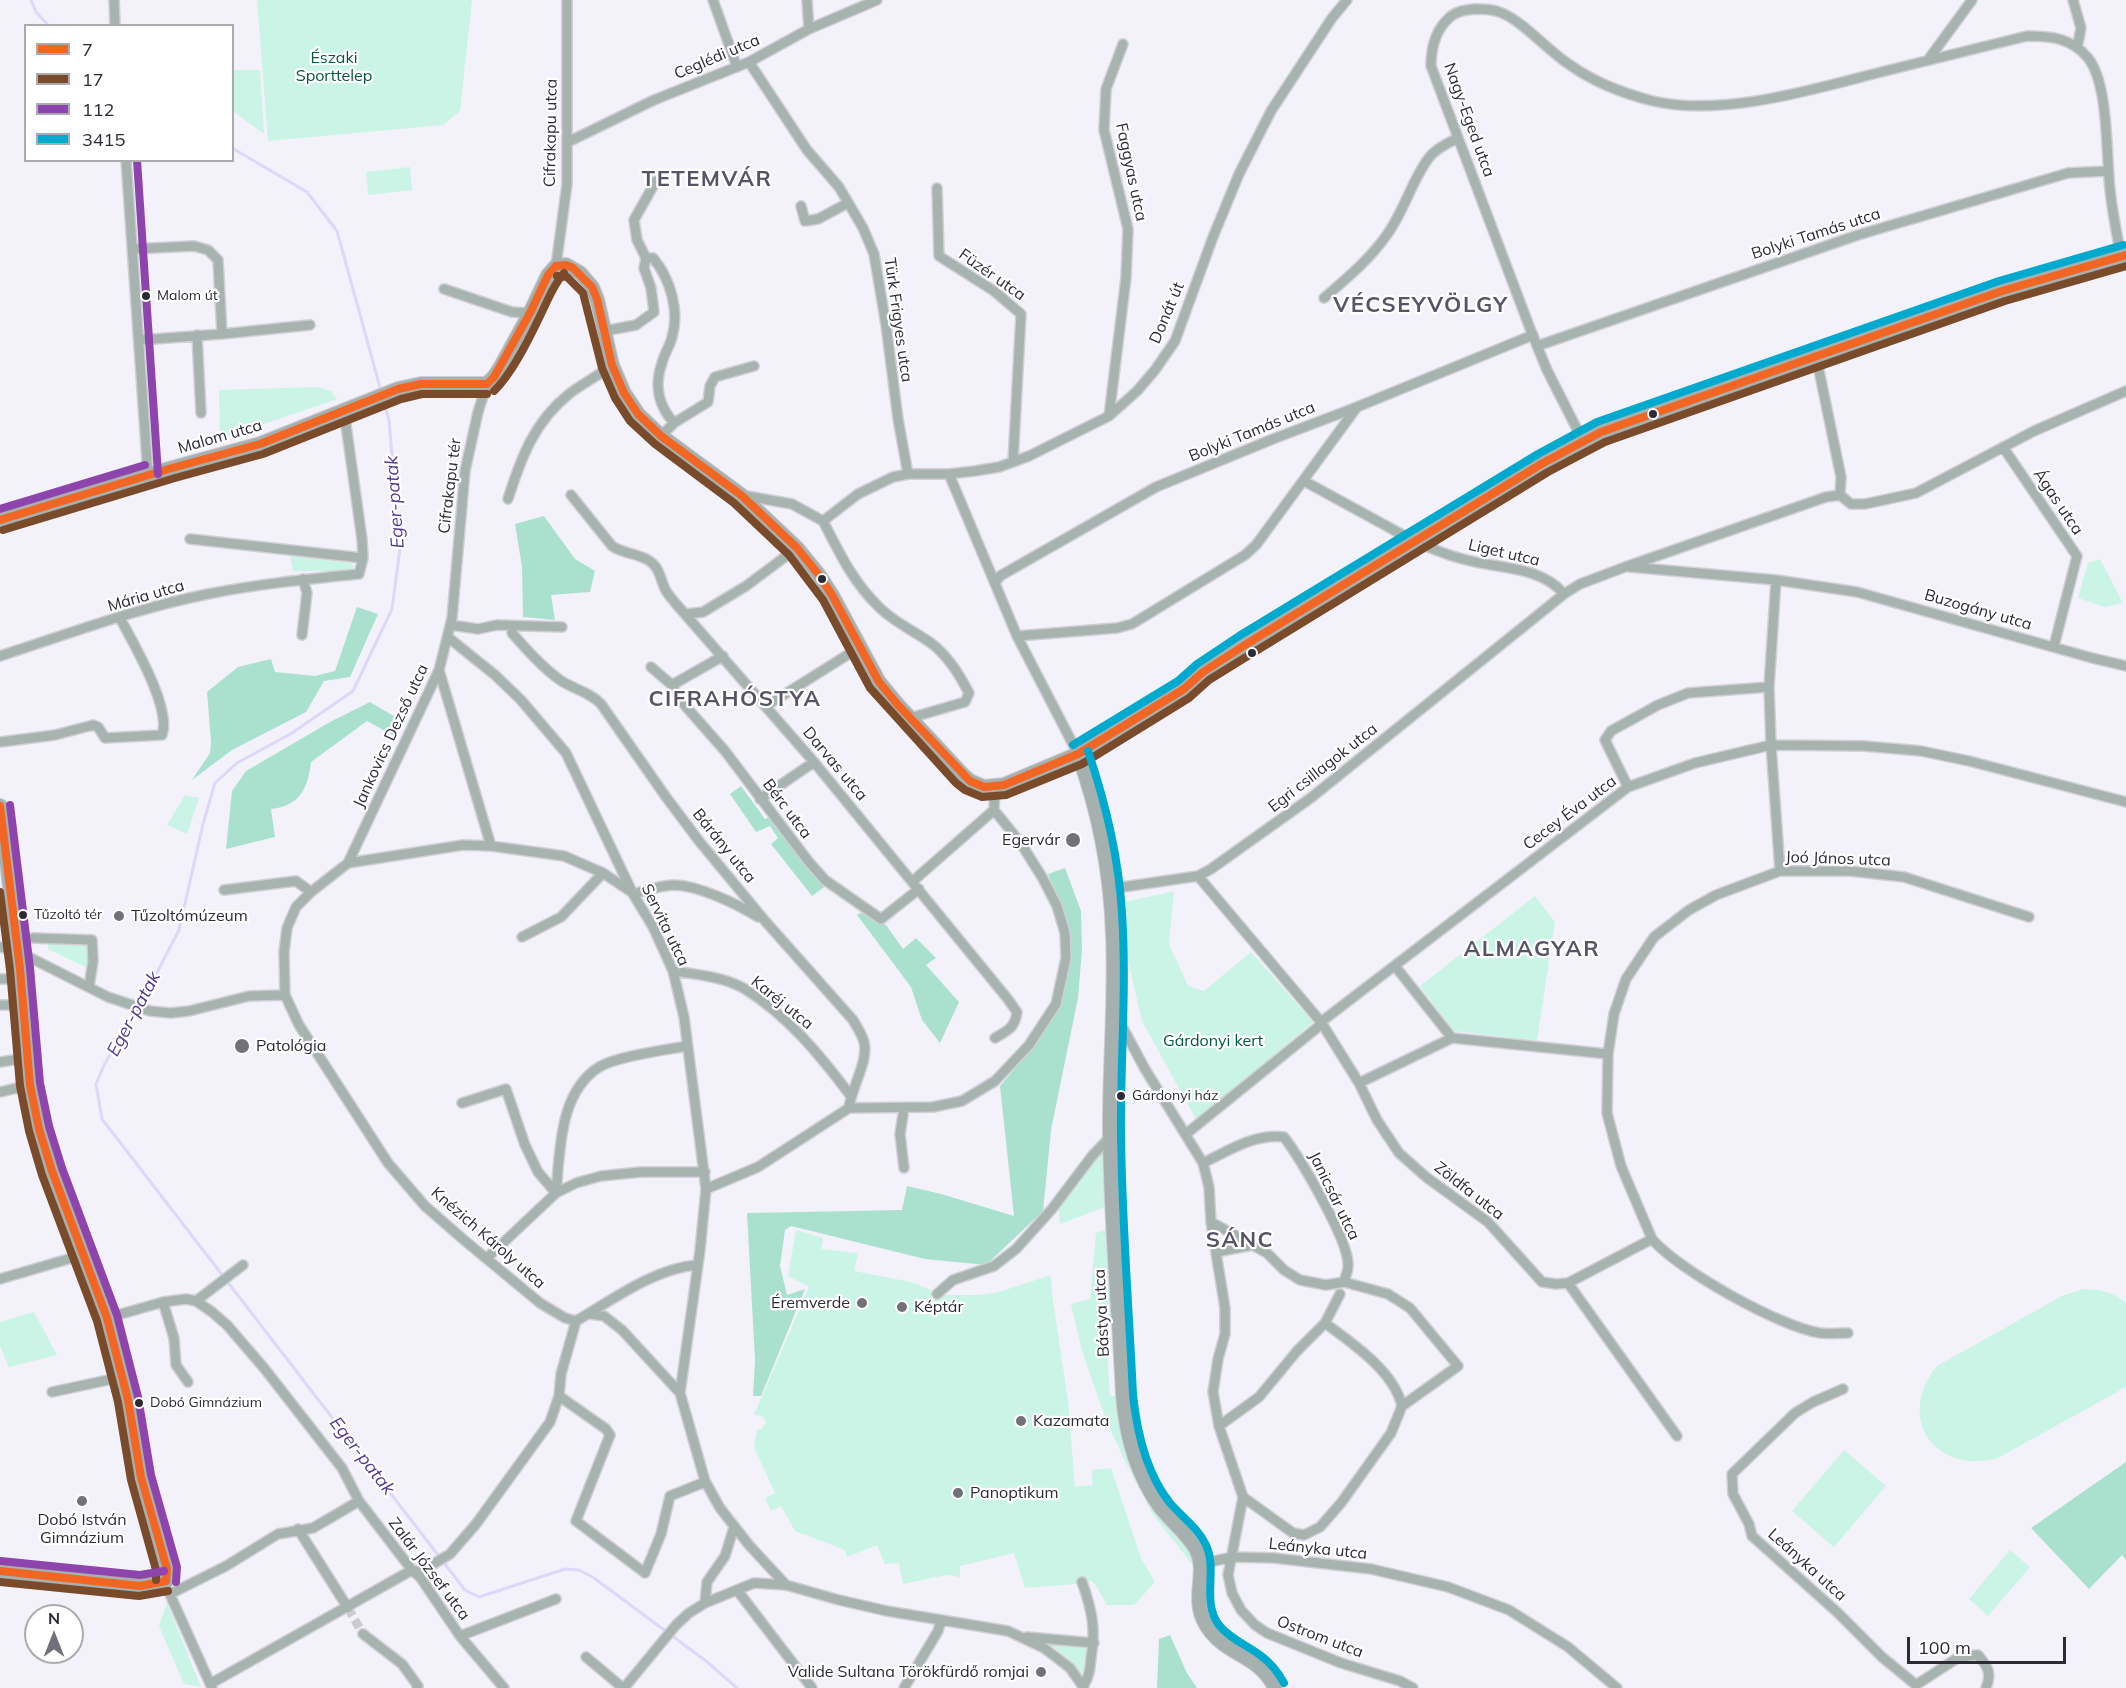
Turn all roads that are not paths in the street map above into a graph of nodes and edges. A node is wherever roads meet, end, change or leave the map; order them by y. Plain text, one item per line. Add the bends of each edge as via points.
1 (114, 0) edge
2 (567, 0) edge
3 (713, 0) edge
4 (807, 0) edge
5 (877, 0) edge
6 (1347, 0) edge
7 (1972, 0) edge
8 (2073, 0) edge
9 (1465, 5) edge
10 (116, 24) edge
11 (809, 29) junction
12 (1123, 44) dead end
13 (2076, 48) junction
14 (1928, 60) junction
15 (749, 62) junction
16 (737, 68) junction
17 (1458, 138) junction
18 (568, 142) junction
19 (126, 162) edge
20 (2108, 171) junction
21 (656, 180) dead end
22 (937, 188) dead end
23 (848, 203) junction
24 (801, 206) dead end
25 (134, 249) junction
26 (2123, 256) edge
27 (646, 258) junction
28 (556, 266) junction
29 (444, 289) dead end
30 (1324, 298) dead end
31 (530, 313) junction
32 (310, 326) dead end
33 (604, 331) junction
34 (222, 334) junction
35 (1533, 335) junction
36 (197, 336) junction
37 (140, 340) junction
38 (1537, 346) junction
39 (1816, 356) junction
40 (612, 365) junction
41 (754, 366) dead end
42 (486, 384) junction
43 (2126, 391) edge
44 (1357, 407) junction
45 (344, 411) junction
46 (201, 413) dead end
47 (1109, 416) junction
48 (674, 423) junction
49 (661, 435) junction
50 (1583, 441) junction
51 (2003, 447) junction
52 (1013, 462) junction
53 (908, 474) junction
54 (949, 474) junction
55 (148, 475) junction
56 (1304, 481) junction
57 (571, 495) dead end
58 (741, 495) junction
59 (1840, 495) junction
60 (508, 499) dead end
61 (0, 520) edge
62 (824, 521) junction
63 (190, 539) dead end
64 (1414, 541) junction
65 (797, 548) junction
66 (363, 558) junction
67 (1625, 567) junction
68 (303, 579) junction
69 (1776, 580) junction
70 (995, 583) junction
71 (1821, 585) joint
72 (1564, 594) junction
73 (686, 614) junction
74 (120, 618) junction
75 (451, 622) junction
76 (512, 626) junction
77 (562, 627) dead end
78 (302, 634) dead end
79 (1017, 636) junction
80 (449, 638) junction
81 (2054, 646) junction
82 (860, 647) junction
83 (0, 656) edge
84 (723, 656) junction
85 (2126, 666) edge
86 (651, 667) dead end
87 (439, 670) junction
88 (672, 685) junction
89 (1769, 687) junction
90 (766, 706) junction
91 (910, 718) junction
92 (0, 742) edge
93 (1771, 745) junction
94 (1078, 754) junction
95 (814, 762) junction
96 (995, 787) junction
97 (1628, 787) junction
98 (760, 799) junction
99 (2126, 802) edge
100 (0, 806) edge
101 (994, 810) junction
102 (490, 846) junction
103 (348, 863) junction
104 (1780, 871) junction
105 (603, 873) junction
106 (1198, 876) junction
107 (916, 885) junction
108 (1109, 889) junction
109 (224, 890) dead end
110 (311, 892) junction
111 (633, 894) junction
112 (2029, 918) dead end
113 (766, 922) junction
114 (522, 937) dead end
115 (33, 938) dead end
116 (0, 947) edge
117 (17, 951) junction
118 (1395, 966) junction
119 (673, 970) junction
120 (0, 979) edge
121 (20, 979) junction
122 (89, 987) junction
123 (285, 995) junction
124 (0, 1005) edge
125 (23, 1005) junction
126 (1114, 1019) junction
127 (1321, 1022) junction
128 (995, 1038) dead end
129 (1452, 1038) junction
130 (687, 1046) junction
131 (1608, 1054) junction
132 (26, 1058) junction
133 (0, 1062) edge
134 (1359, 1083) junction
135 (30, 1085) junction
136 (0, 1092) edge
137 (850, 1095) junction
138 (462, 1103) dead end
139 (849, 1108) junction
140 (904, 1108) junction
141 (1186, 1134) junction
142 (1110, 1137) junction
143 (1203, 1163) junction
144 (904, 1168) dead end
145 (705, 1172) junction
146 (706, 1189) junction
147 (556, 1193) junction
148 (1211, 1222) junction
149 (1652, 1239) junction
150 (1253, 1245) junction
151 (1216, 1252) junction
152 (82, 1255) junction
153 (487, 1258) junction
154 (243, 1265) dead end
155 (698, 1265) junction
156 (0, 1279) edge
157 (1344, 1282) junction
158 (1568, 1283) junction
159 (937, 1294) dead end
160 (1340, 1294) dead end
161 (196, 1301) junction
162 (163, 1302) junction
163 (590, 1314) junction
164 (106, 1318) junction
165 (576, 1322) junction
166 (1324, 1323) junction
167 (1848, 1333) dead end
168 (122, 1377) junction
169 (188, 1382) dead end
170 (1843, 1389) dead end
171 (52, 1392) dead end
172 (680, 1393) junction
173 (559, 1396) junction
174 (1402, 1406) junction
175 (1219, 1426) junction
176 (1677, 1436) dead end
177 (705, 1482) junction
178 (1243, 1497) junction
179 (359, 1501) junction
180 (734, 1527) junction
181 (298, 1529) junction
182 (1232, 1557) junction
183 (1201, 1564) junction
184 (0, 1570) edge
185 (412, 1570) junction
186 (1082, 1582) dead end
187 (786, 1585) junction
188 (168, 1588) junction
189 (737, 1590) junction
190 (556, 1599) dead end
191 (705, 1603) junction
192 (348, 1608) junction
193 (941, 1620) junction
194 (363, 1634) tunnel mouth
195 (460, 1636) junction
196 (1019, 1636) junction
197 (1094, 1643) junction
198 (586, 1657) dead end
199 (211, 1686) edge
200 (1084, 1687) edge
201 (417, 1688) edge
202 (504, 1688) edge
203 (623, 1688) edge
204 (812, 1688) edge
205 (904, 1688) edge
206 (1275, 1688) edge
207 (1413, 1688) edge
208 (1617, 1688) edge
209 (1986, 1688) edge

1 - 10 street
2 - 18 street, Cifrakapu utca
3 - 16 street
4 - 11 street
5 - 11 street, Ceglédi utca
6 - 47 street, Donát út via 1271,111 1239,174 1174,341 1137,391
7 - 14 street
8 - 13 street via 2081,28
9 - 14 street, Nagy-Eged utca via 1503,13 1580,71 1633,95 1675,105 1738,104 1821,88
9 - 17 street, Nagy-Eged utca via 1445,21 1431,52 1431,66
11 - 15 street, Ceglédi utca
12 - 47 street, Faggyas utca via 1106,89 1104,130 1128,229
13 - 14 street, Nagy-Eged utca via 2064,39 2026,36
13 - 20 street, Nagy-Eged utca via 2089,59 2100,82
15 - 16 street, Ceglédi utca
15 - 23 street, Türk Frigyes utca via 807,150
16 - 18 street, Ceglédi utca via 654,99
17 - 30 street via 1429,157 1387,236
17 - 35 street, Nagy-Eged utca
18 - 28 street, Cifrakapu utca via 567,184
19 - 25 street
20 - 26 street, Nagy-Eged utca
20 - 38 street, Bolyki Tamás utca via 2068,173 1858,235
21 - 27 street via 634,220 637,240
22 - 52 street, Füzér utca via 939,256 994,291 1021,314
23 - 24 street via 818,219 805,221
23 - 53 street, Türk Frigyes utca via 874,254
25 - 34 street via 194,246 208,250 218,260
25 - 37 street
26 - 39 main road via 2002,291
27 - 33 street via 644,268 654,312 636,325
27 - 48 street via 653,258 661,267 675,312 673,337 661,364 657,389 663,411
28 - 31 main road
28 - 33 main road via 573,268 592,287
29 - 31 street via 512,312
31 - 42 main road via 494,377
32 - 34 street
33 - 40 main road
34 - 36 street
35 - 38 street, Nagy-Eged utca
35 - 44 street, Bolyki Tamás utca
36 - 37 street
36 - 46 street
37 - 55 street
38 - 50 street, Nagy-Eged utca
39 - 50 main road
39 - 59 street via 1840,477
40 - 49 main road via 638,414
40 - 60 street via 569,394 547,416 524,451
41 - 48 street via 715,377 708,402
42 - 45 main road via 421,384
42 - 75 street, Cifrakapu tér via 465,471
43 - 51 street
44 - 56 street
44 - 70 street, Bolyki Tamás utca via 1156,487 1000,576
45 - 55 main road, Malom utca via 260,444
45 - 66 street
47 - 52 street, Donát út
48 - 49 street
49 - 58 main road
50 - 64 main road
51 - 59 street via 1916,493 1865,504 1851,504
51 - 81 street, Ágas utca via 2076,556
52 - 54 street, Donát út
53 - 54 street, Donát út
53 - 62 street, Donát út via 867,489
54 - 70 street
55 - 61 main road, Malom utca
56 - 64 street, Liget utca
56 - 79 street via 1245,555 1132,624
57 - 73 street, Darvas utca via 612,546 652,563 665,589
58 - 62 street via 792,504
58 - 65 main road
59 - 67 street, Egri csillagok utca
62 - 91 street via 853,578 894,620 949,659 969,693 965,702
63 - 66 street
64 - 72 street, Liget utca via 1464,560 1539,575
64 - 94 main road
65 - 73 street via 703,612
65 - 82 main road via 819,575
66 - 68 street, Mária utca via 359,574
67 - 69 street, Egri csillagok utca
67 - 72 street, Egri csillagok utca
68 - 74 street, Mária utca via 206,595
68 - 78 street via 307,593
69 - 71 street, Egri csillagok utca
69 - 89 street
70 - 79 street
71 - 81 street, Buzogány utca
72 - 106 street, Egri csillagok utca via 1312,797
73 - 84 street, Darvas utca
74 - 83 street, Mária utca
74 - 92 street via 149,673 165,728 162,735 105,738 93,725 55,735
75 - 76 street via 478,629
75 - 80 street, Jankovics Dezső utca
76 - 77 street
76 - 113 street, Bárány utca via 512,633 549,672 602,704 666,797
79 - 94 street
80 - 87 street, Jankovics Dezső utca
80 - 111 street, Servita utca via 521,700 566,753
81 - 85 street, Buzogány utca
82 - 90 street
82 - 91 main road via 879,682
84 - 88 street
84 - 90 street, Darvas utca
86 - 88 street, Bérc utca
87 - 102 street
87 - 103 street, Jankovics Dezső utca
88 - 98 street, Bérc utca
89 - 93 street
89 - 97 street via 1688,693 1611,731 1605,740
90 - 95 street, Darvas utca
91 - 96 main road via 964,776 978,785
93 - 97 street, Cecey Éva utca via 1695,763
93 - 99 street, Cecey Éva utca via 1921,751
93 - 104 street
94 - 96 main road
94 - 108 main road, Bástya utca via 1096,818
95 - 98 street
95 - 107 street, Darvas utca
96 - 101 street
97 - 118 street, Cecey Éva utca
98 - 107 street, Bérc utca via 825,880 881,919
100 - 117 main road
101 - 107 street
101 - 140 street via 1020,842 1057,906 1065,933 1066,958 1056,1004 1029,1045 995,1081 962,1101
102 - 103 street via 463,845
102 - 105 street via 564,856
103 - 110 street
104 - 112 street, Joó János utca via 1850,871 1904,877
104 - 131 street, Joó János utca via 1716,895 1654,937 1626,979 1614,1014
105 - 111 street
105 - 114 street via 561,918
106 - 108 street, Egri csillagok utca
106 - 127 street, Zöldfa utca
107 - 128 street, Darvas utca via 1017,1012 1015,1023
108 - 126 main road, Bástya utca
109 - 110 street via 296,881
110 - 123 street via 296,908 287,928
111 - 113 street via 663,886 687,887
111 - 119 street, Servita utca
113 - 137 street, Bárány utca via 853,1020 864,1039 861,1068
115 - 122 street via 92,940
116 - 117 street
117 - 121 main road
117 - 122 street
118 - 127 street, Cecey Éva utca
118 - 129 street
119 - 130 street, Servita utca
119 - 137 street, Karéj utca via 743,988 803,1038
120 - 121 street
121 - 125 main road
122 - 123 street via 131,1006 171,1013 249,996
123 - 153 street, Knézich Károly utca via 299,1025 388,1163 425,1206
124 - 125 street
125 - 132 main road
126 - 141 street
126 - 142 main road, Bástya utca
127 - 134 street, Zöldfa utca
127 - 141 street, Cecey Éva utca
129 - 131 street
129 - 134 street
130 - 145 street, Servita utca
130 - 147 street via 602,1065 585,1077 568,1111
131 - 149 street, Joó János utca via 1607,1113 1621,1166
132 - 133 street
132 - 135 main road
134 - 158 street, Zöldfa utca via 1399,1153 1488,1222 1542,1282
135 - 136 street
135 - 152 main road via 52,1171
137 - 139 street, Bárány utca
138 - 147 street via 506,1089 538,1173
139 - 140 street
139 - 146 street via 758,1167
140 - 144 street via 900,1134
141 - 143 street
142 - 159 street via 1016,1250 994,1266 953,1280
142 - 183 main road, Bástya utca via 1128,1435 1147,1486 1196,1549
143 - 148 street
143 - 157 street, Janicsár utca via 1256,1138 1284,1137 1342,1240 1349,1264
145 - 146 street, Servita utca
145 - 147 street via 601,1176
146 - 155 street, Servita utca
147 - 153 street
148 - 150 street
148 - 151 street
149 - 158 street
149 - 167 street via 1683,1267 1783,1322 1820,1333
150 - 151 street
150 - 157 street via 1300,1280 1326,1285
151 - 175 street via 1225,1308 1225,1334 1213,1392
152 - 156 street
152 - 164 main road
153 - 165 street, Knézich Károly utca via 540,1303
154 - 161 street
155 - 163 street via 655,1276
155 - 172 street, Servita utca
157 - 174 street via 1388,1294 1410,1308 1458,1366
158 - 176 street
160 - 166 street
161 - 162 street
161 - 179 street, Zalár József utca via 227,1325 268,1373 342,1468
162 - 164 street
162 - 169 street via 174,1338 176,1365
163 - 165 street
163 - 172 street via 604,1316 622,1330
164 - 168 main road
165 - 173 street
166 - 174 street via 1379,1368 1400,1396
166 - 175 street via 1259,1397
168 - 171 street
168 - 188 main road via 141,1477 167,1569
170 - 209 street, Leányka utca via 1795,1413 1732,1474 1733,1494 1752,1536 1916,1685 1959,1657 1978,1655 1988,1667
172 - 177 street
173 - 177 street via 610,1435 576,1521 645,1573 661,1534 670,1496
173 - 185 street via 550,1422 476,1524 448,1555 420,1572
174 - 178 street via 1391,1433 1320,1527 1304,1535 1293,1533
175 - 178 street
177 - 180 street
178 - 182 street, Ostrom utca
179 - 181 street via 313,1528
179 - 185 street, Zalár József utca
180 - 187 street
180 - 191 street via 725,1556 707,1582
181 - 188 street via 278,1534 226,1566
181 - 192 street
182 - 183 street, Leányka utca
182 - 207 street, Ostrom utca via 1228,1575 1232,1593 1255,1625 1331,1659
182 - 208 street, Leányka utca via 1371,1569 1448,1587 1509,1610 1568,1647
183 - 206 main road via 1199,1608 1212,1634 1255,1662
184 - 188 main road
185 - 192 street
185 - 195 street, Zalár József utca
186 - 197 street via 1093,1618
187 - 189 street via 754,1583
187 - 193 street
188 - 199 street
189 - 191 street
189 - 204 street
190 - 195 street
191 - 203 street via 676,1625
192 - 199 street
193 - 196 street
193 - 205 street
194 - 201 street via 402,1664
195 - 202 street, Zalár József utca
196 - 197 street
196 - 200 street via 1044,1648 1070,1668
197 - 200 street
198 - 203 street

